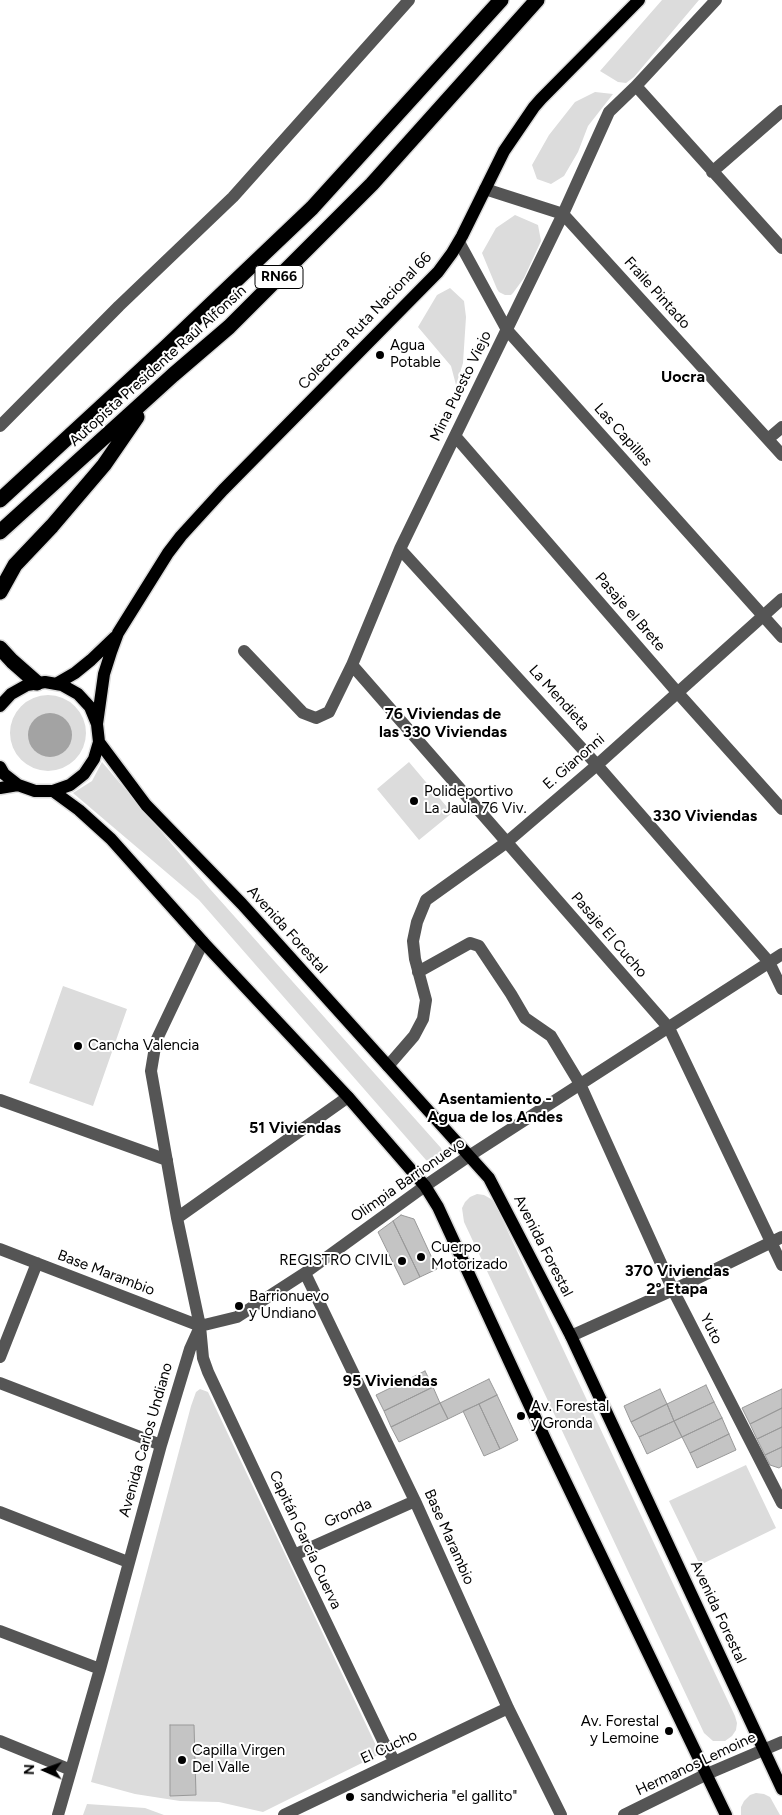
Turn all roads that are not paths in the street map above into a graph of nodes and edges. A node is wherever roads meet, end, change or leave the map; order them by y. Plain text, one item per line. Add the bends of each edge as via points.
1 (410, 0) edge
2 (501, 0) edge
3 (537, 0) edge
4 (639, 0) edge
5 (716, 0) edge
6 (636, 86) junction
7 (782, 111) edge
8 (712, 172) junction
9 (485, 189) junction
10 (563, 214) junction
11 (459, 242) junction
12 (782, 248) edge
13 (507, 330) junction
14 (151, 396) junction
15 (0, 426) edge
16 (782, 426) edge
17 (455, 436) junction
18 (768, 438) junction
19 (782, 455) edge
20 (0, 500) edge
21 (0, 532) edge
22 (400, 549) junction
23 (0, 592) edge
24 (782, 599) edge
25 (764, 616) junction
26 (118, 633) junction
27 (782, 637) edge
28 (0, 648) edge
29 (244, 651) dead end
30 (352, 665) junction
31 (38, 683) junction
32 (56, 684) junction
33 (677, 692) junction
34 (0, 706) edge
35 (97, 724) junction
36 (99, 742) junction
37 (597, 764) junction
38 (0, 767) edge
39 (18, 785) junction
40 (0, 788) edge
41 (53, 791) junction
42 (782, 809) edge
43 (507, 842) junction
44 (203, 942) junction
45 (782, 954) edge
46 (769, 962) junction
47 (418, 972) junction
48 (782, 989) edge
49 (669, 1028) junction
50 (388, 1066) junction
51 (580, 1084) junction
52 (348, 1097) junction
53 (0, 1100) edge
54 (469, 1156) junction
55 (167, 1160) junction
56 (424, 1186) junction
57 (177, 1218) junction
58 (776, 1239) edge
59 (0, 1249) edge
60 (37, 1263) junction
61 (782, 1265) edge
62 (305, 1273) junction
63 (673, 1290) junction
64 (200, 1326) junction
65 (571, 1336) junction
66 (0, 1357) edge
67 (0, 1384) edge
68 (161, 1445) junction
69 (780, 1495) edge
70 (416, 1501) junction
71 (0, 1512) edge
72 (294, 1555) junction
73 (128, 1562) junction
74 (0, 1631) edge
75 (100, 1669) junction
76 (508, 1708) junction
77 (0, 1742) edge
78 (782, 1742) edge
79 (765, 1750) junction
80 (395, 1762) junction
81 (71, 1770) junction
82 (707, 1774) junction
83 (782, 1788) edge
84 (58, 1815) edge
85 (284, 1815) edge
86 (561, 1815) edge
87 (624, 1815) edge
88 (726, 1815) edge

1 - 15 street via 233,197
2 - 20 highway, Autopista Presidente Raúl Alfonsín / RN66 via 312,208
3 - 14 highway, Autopista Presidente Raúl Alfonsín / RN66 via 372,184 229,327
4 - 9 main road, Colectora Ruta Nacional 66 via 540,99 504,151
5 - 6 street, Mina Puesto Viejo
6 - 8 street
6 - 10 street, Mina Puesto Viejo via 609,112
7 - 8 street
8 - 12 street
9 - 10 street, Fraile Pintado
9 - 11 main road, Colectora Ruta Nacional 66
10 - 13 street, Mina Puesto Viejo
10 - 18 street, Fraile Pintado
11 - 13 street, Las Capillas
11 - 26 main road, Colectora Ruta Nacional 66 via 438,272 186,530
13 - 17 street, Mina Puesto Viejo
13 - 25 street, Las Capillas
14 - 21 highway, Autopista Presidente Raúl Alfonsín / RN66
14 - 23 highway via 104,465 15,565
16 - 18 street
17 - 22 street, Mina Puesto Viejo
17 - 33 street, Pasaje el Brete
18 - 19 street, Fraile Pintado
22 - 30 street, Mina Puesto Viejo
22 - 37 street, La Mendieta
24 - 25 street, E. Gianonni
25 - 27 street, Las Capillas
25 - 33 street, E. Gianonni
26 - 32 main road via 91,660
26 - 35 main road via 104,674
28 - 31 highway
29 - 30 street, Mina Puesto Viejo via 302,714 316,718 329,712
30 - 43 street, Pasaje El Cucho
31 - 32 main road
31 - 34 main road via 11,694
32 - 35 main road via 78,694 90,707
33 - 37 street, E. Gianonni
33 - 42 street, Pasaje el Brete
35 - 36 main road
36 - 41 main road via 94,759 84,774 70,785
36 - 50 main road, Avenida Forestal via 146,805 242,904
37 - 43 street, E. Gianonni
37 - 46 street, La Mendieta
38 - 39 main road
39 - 40 main road
39 - 41 main road via 35,791
41 - 44 main road via 111,839
43 - 47 street, E. Gianonni via 426,900 412,941
43 - 49 street, Pasaje El Cucho
44 - 52 main road
44 - 55 street via 156,1041 151,1071
45 - 46 street, Olimpia Barrionuevo
46 - 48 street, La Mendieta
46 - 49 street, Olimpia Barrionuevo
47 - 50 street, E. Gianonni via 426,1000 423,1019 414,1036
47 - 51 street, Yuto via 470,942 479,946 525,1018 551,1036
49 - 51 street, Olimpia Barrionuevo
49 - 58 street, Pasaje El Cucho
50 - 54 main road, Avenida Forestal
51 - 54 street, Olimpia Barrionuevo
51 - 63 street, Yuto
52 - 56 main road
52 - 57 street
53 - 55 street
54 - 56 street, Olimpia Barrionuevo
54 - 65 main road, Avenida Forestal via 489,1178
55 - 57 street
56 - 62 street, Olimpia Barrionuevo
56 - 82 main road via 438,1207 546,1441
57 - 64 street
58 - 61 street, Pasaje El Cucho
58 - 63 street
59 - 60 street, Base Marambio
60 - 64 street, Base Marambio
60 - 66 street
62 - 64 street, Olimpia Barrionuevo via 237,1317
62 - 70 street, Base Marambio
63 - 65 street
63 - 69 street, Yuto
64 - 68 street, Avenida Carlos Undiano
64 - 72 street, Capitán García Cuerva via 203,1358 208,1372
65 - 79 main road, Avenida Forestal
67 - 68 street
68 - 73 street, Avenida Carlos Undiano
70 - 72 street, Gronda
70 - 76 street, Base Marambio
71 - 73 street
72 - 80 street, Capitán García Cuerva
73 - 75 street, Avenida Carlos Undiano
74 - 75 street
75 - 81 street, Avenida Carlos Undiano
76 - 80 street, El Cucho
76 - 86 street, Base Marambio
77 - 81 street
78 - 79 street, Hermanos Lemoine
79 - 82 street, Hermanos Lemoine
79 - 83 main road, Avenida Forestal
80 - 85 street, El Cucho
81 - 84 street, Avenida Carlos Undiano
82 - 87 street, Hermanos Lemoine
82 - 88 main road

